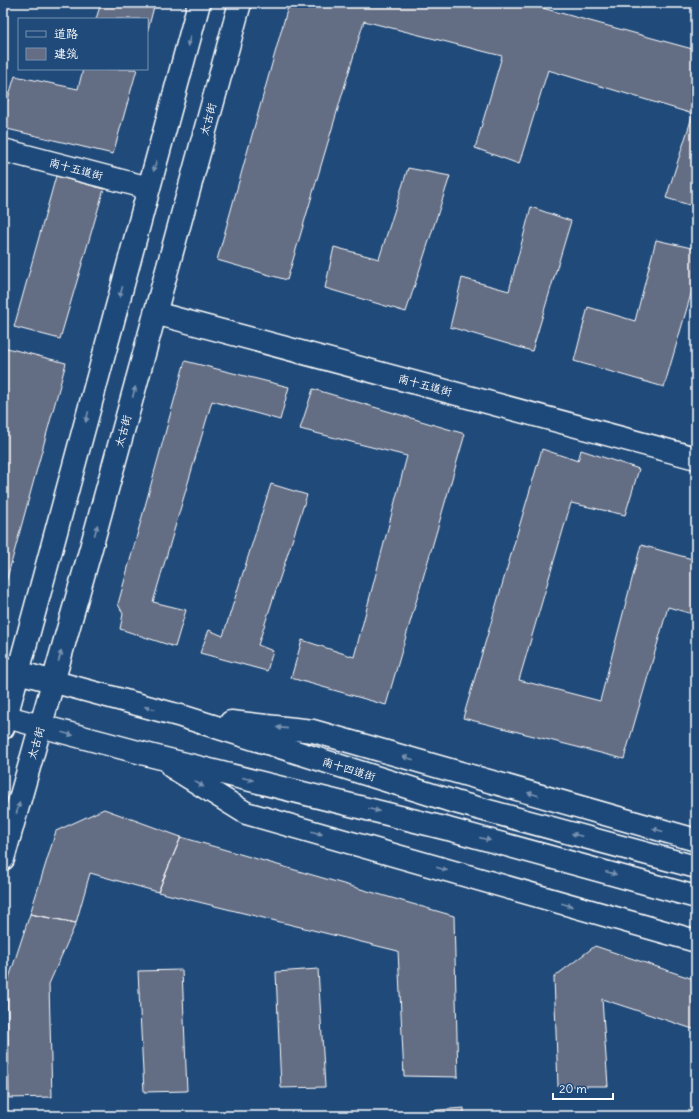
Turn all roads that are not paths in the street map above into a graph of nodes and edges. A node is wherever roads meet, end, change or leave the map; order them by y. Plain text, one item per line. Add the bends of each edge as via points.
1 (200, 3) edge
2 (240, 3) edge
3 (3, 150) edge
4 (149, 188) junction
5 (155, 313) junction
6 (696, 458) edge
7 (11, 671) edge
8 (53, 682) junction
9 (181, 716) junction
10 (4, 720) edge
11 (41, 726) junction
12 (154, 756) junction
13 (696, 840) edge
14 (3, 859) edge
15 (696, 867) edge
16 (696, 897) edge
17 (696, 941) edge

1 -> 4 main road
2 - 5 main road, 太古街
3 - 4 main road, 南十五道街
4 -> 7 main road
5 - 6 main road, 南十五道街
8 -> 5 main road, 太古街
7 - 8 main road, 南十四道街
7 - 10 main road
9 -> 8 main road, 南十四道街
8 - 11 main road, 太古街
13 -> 9 main road via 313,731
15 -> 9 main road, 南十四道街 via 455,802
10 - 11 main road
11 -> 12 main road
14 -> 11 main road, 太古街
12 -> 16 main road via 448,829
12 -> 17 main road via 246,813

